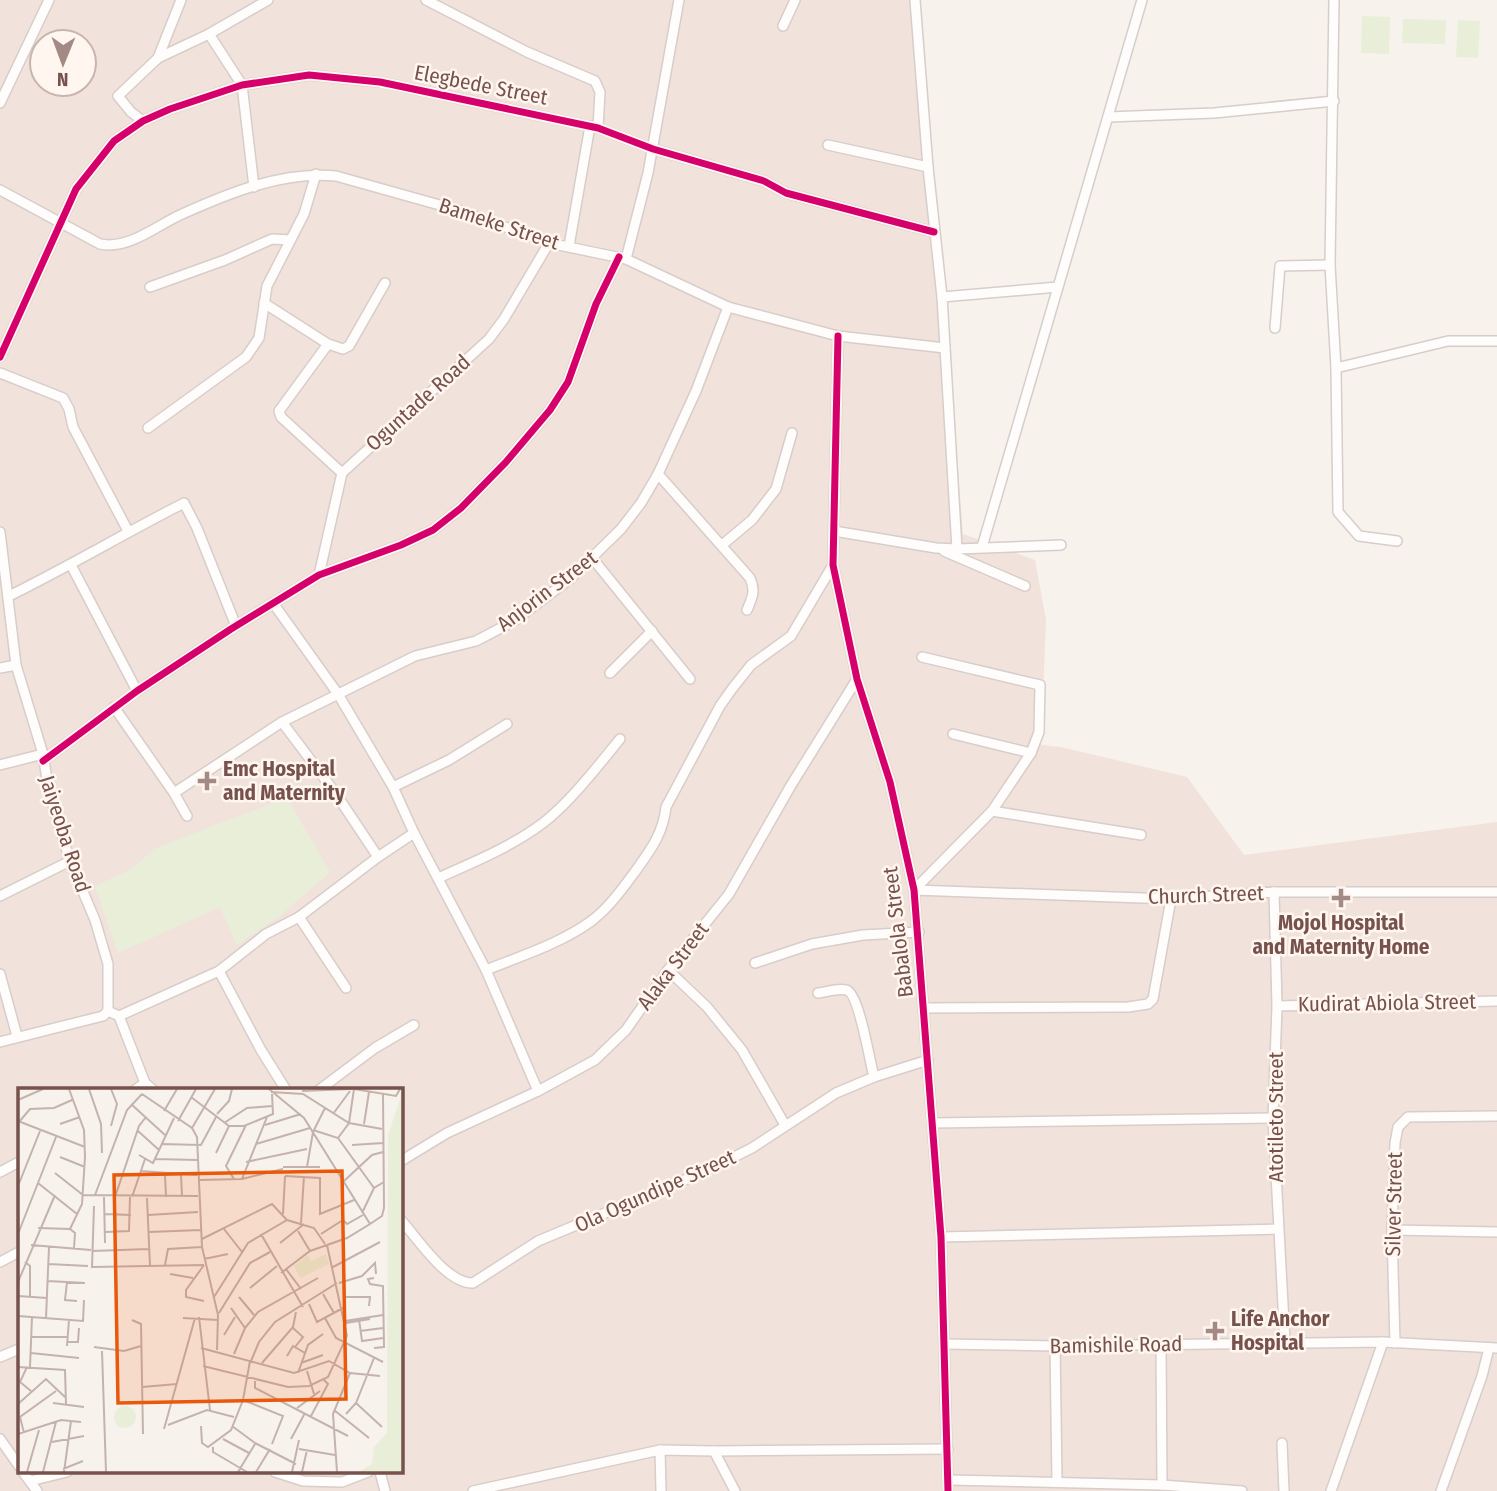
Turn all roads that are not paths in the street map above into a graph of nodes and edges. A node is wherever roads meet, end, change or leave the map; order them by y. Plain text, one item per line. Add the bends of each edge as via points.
1 (49, 0) edge
2 (181, 0) edge
3 (268, 0) edge
4 (426, 0) edge
5 (795, 0) edge
6 (915, 0) edge
7 (1142, 0) edge
8 (1334, 0) edge
9 (676, 1) edge
10 (782, 26) dead end
11 (209, 34) junction
12 (158, 58) junction
13 (242, 85) junction
14 (1334, 101) junction
15 (0, 103) edge
16 (1108, 117) junction
17 (143, 121) junction
18 (594, 127) junction
19 (828, 145) dead end
20 (653, 149) junction
21 (928, 167) junction
22 (316, 174) junction
23 (254, 187) junction
24 (0, 190) edge
25 (61, 221) junction
26 (934, 232) junction
27 (290, 240) junction
28 (549, 243) junction
29 (569, 246) junction
30 (623, 258) junction
31 (1330, 265) junction
32 (385, 283) dead end
33 (150, 287) dead end
34 (1058, 287) junction
35 (942, 297) junction
36 (264, 303) junction
37 (727, 307) junction
38 (1275, 328) dead end
39 (838, 336) junction
40 (1497, 341) edge
41 (328, 344) junction
42 (945, 348) junction
43 (0, 357) edge
44 (1336, 368) junction
45 (0, 373) edge
46 (148, 428) dead end
47 (792, 433) dead end
48 (342, 472) junction
49 (658, 474) junction
50 (128, 531) junction
51 (834, 531) junction
52 (0, 532) edge
53 (1397, 541) dead end
54 (722, 545) junction
55 (1061, 545) dead end
56 (982, 547) junction
57 (936, 548) junction
58 (957, 549) junction
59 (593, 559) junction
60 (71, 565) junction
61 (832, 565) junction
62 (319, 575) junction
63 (1025, 586) dead end
64 (9, 596) junction
65 (273, 603) junction
66 (747, 610) dead end
67 (236, 626) junction
68 (652, 631) junction
69 (922, 657) dead end
70 (16, 665) junction
71 (0, 668) edge
72 (610, 673) dead end
73 (690, 679) dead end
74 (857, 679) junction
75 (137, 691) junction
76 (338, 694) junction
77 (114, 707) junction
78 (282, 722) junction
79 (507, 724) dead end
80 (954, 734) dead end
81 (620, 739) dead end
82 (1031, 753) junction
83 (43, 757) junction
84 (0, 765) edge
85 (393, 787) junction
86 (174, 793) junction
87 (992, 811) junction
88 (187, 816) dead end
89 (414, 833) junction
90 (1141, 835) dead end
91 (378, 857) junction
92 (70, 861) junction
93 (438, 878) junction
94 (914, 890) junction
95 (1274, 892) junction
96 (1497, 892) edge
97 (0, 896) edge
98 (1171, 899) junction
99 (299, 917) junction
100 (919, 932) junction
101 (755, 963) dead end
102 (486, 970) junction
103 (668, 970) junction
104 (219, 971) junction
105 (0, 974) edge
106 (346, 988) dead end
107 (818, 993) dead end
108 (1497, 1001) edge
109 (1277, 1006) junction
110 (925, 1008) junction
111 (107, 1011) junction
112 (119, 1016) junction
113 (414, 1025) dead end
114 (17, 1037) junction
115 (0, 1042) edge
116 (928, 1060) junction
117 (874, 1077) junction
118 (145, 1083) junction
119 (138, 1088) edge
120 (151, 1088) edge
121 (285, 1088) edge
122 (322, 1088) edge
123 (538, 1091) junction
124 (1497, 1116) edge
125 (1273, 1118) junction
126 (934, 1123) junction
127 (785, 1125) junction
128 (402, 1160) edge
129 (18, 1163) edge
130 (0, 1172) edge
131 (402, 1221) edge
132 (1278, 1229) junction
133 (1392, 1230) junction
134 (1497, 1232) edge
135 (941, 1237) junction
136 (18, 1253) edge
137 (0, 1262) edge
138 (1285, 1342) junction
139 (1383, 1342) junction
140 (1395, 1343) junction
141 (945, 1344) junction
142 (1161, 1344) junction
143 (1055, 1346) junction
144 (1493, 1348) edge
145 (18, 1349) edge
146 (0, 1357) edge
147 (0, 1440) edge
148 (1282, 1443) dead end
149 (948, 1448) junction
150 (660, 1450) junction
151 (713, 1451) junction
152 (18, 1465) edge
153 (25, 1474) edge
154 (59, 1474) edge
155 (281, 1474) edge
156 (363, 1474) edge
157 (381, 1474) edge
158 (948, 1480) junction
159 (30, 1481) junction
160 (1057, 1482) junction
161 (1162, 1485) junction
162 (37, 1491) edge
163 (385, 1491) edge
164 (474, 1491) edge
165 (661, 1491) edge
166 (735, 1491) edge
167 (948, 1491) edge
168 (1242, 1491) edge
169 (1284, 1491) edge
170 (1331, 1491) edge
171 (1441, 1491) edge

1 - 15 street
2 - 12 street
3 - 11 street
4 - 18 street via 595,81 600,92
5 - 10 street
6 - 21 street
7 - 16 street
8 - 14 street
9 - 20 street
11 - 12 street
11 - 13 street
12 - 17 street via 118,96
13 - 17 street, Elegbede Street
13 - 18 street, Elegbede Street via 309,75 380,82
13 - 23 street
14 - 16 street
14 - 31 street
16 - 34 street
17 - 25 street, Elegbede Street via 114,141 76,189
18 - 20 street, Elegbede Street
18 - 29 street
19 - 21 street
20 - 26 street, Elegbede Street via 764,181 786,192
20 - 30 street
21 - 26 street
22 - 23 street, Bameke Street
22 - 27 street
22 - 28 street, Bameke Street via 389,189
23 - 25 street, Bameke Street via 120,244 100,244
24 - 25 street, Bameke Street
25 - 43 street
26 - 35 street
27 - 33 street via 272,239
27 - 36 street via 267,286
28 - 29 street, Bameke Street
28 - 48 street, Oguntade Road via 489,338
29 - 30 street, Bameke Street
30 - 37 street, Bameke Street
30 - 62 street via 596,304 568,382 506,462 433,530
31 - 38 street via 1280,265
31 - 44 street
32 - 41 street via 349,346 343,349
34 - 35 street
34 - 56 street
35 - 42 street
36 - 41 street
36 - 46 street via 258,338 246,357
37 - 39 street, Bameke Street
37 - 49 street, Anjorin Street
39 - 42 street, Bameke Street
39 - 51 street, Babalola Street
40 - 44 street via 1448,341
41 - 48 street via 279,411
42 - 58 street
44 - 53 street via 1338,512 1359,537
45 - 50 street via 63,398 72,427
47 - 54 street via 776,489 752,520
48 - 62 street
49 - 54 street
49 - 59 street, Anjorin Street via 635,512
50 - 60 street
50 - 67 street via 184,503
51 - 57 street
51 - 61 street, Babalola Street
52 - 64 street, Jaiyeoba Road
54 - 66 street via 754,586
55 - 56 street
56 - 58 street
57 - 58 street
57 - 63 street
59 - 68 street
59 - 76 street, Anjorin Street via 514,621 466,645 415,656
60 - 64 street
60 - 75 street
61 - 74 street, Babalola Street
61 - 102 street via 791,636 751,665 720,706 666,807 657,841 614,899 590,922 550,945
62 - 65 street
64 - 70 street, Jaiyeoba Road
65 - 67 street
65 - 76 street
67 - 75 street
68 - 72 street
68 - 73 street
69 - 82 street via 1040,685 1040,732
70 - 71 street
70 - 83 street, Jaiyeoba Road
74 - 94 street, Babalola Street via 890,782
74 - 103 street, Alaka Street via 729,894
75 - 77 street
76 - 78 street, Anjorin Street
76 - 85 street
77 - 83 street
77 - 86 street
78 - 86 street, Anjorin Street
78 - 91 street
79 - 85 street
80 - 82 street
81 - 93 street via 542,824 509,846
82 - 87 street
83 - 84 street
83 - 92 street, Jaiyeoba Road via 48,792
85 - 89 street
86 - 88 street
87 - 90 street
87 - 94 street
89 - 91 street
89 - 93 street
91 - 99 street
92 - 97 street
92 - 111 street, Jaiyeoba Road via 108,964
93 - 102 street
94 - 98 street, Church Street
94 - 100 street, Babalola Street
95 - 96 street, Church Street
95 - 98 street, Church Street
95 - 109 street, Atotileto Street
98 - 110 street via 1153,999 1148,1004
99 - 104 street via 266,934
99 - 106 street
100 - 101 street via 863,934 812,944
100 - 110 street, Babalola Street
102 - 123 street
103 - 123 street, Alaka Street via 626,1030 595,1060
103 - 127 street via 707,1007 742,1050
104 - 112 street
104 - 121 street
105 - 114 street
107 - 117 street via 846,989 852,993
108 - 109 street, Kudirat Abiola Street
109 - 125 street, Atotileto Street
110 - 116 street, Babalola Street
111 - 112 street
111 - 114 street via 103,1016
112 - 118 street
113 - 122 street
114 - 115 street
116 - 117 street, Ola Ogundipe Street
116 - 126 street, Babalola Street
117 - 127 street, Ola Ogundipe Street via 836,1093
118 - 119 street
118 - 120 street
123 - 128 street, Alaka Street via 447,1133
124 - 133 street, Silver Street via 1408,1117 1402,1121 1395,1143
125 - 126 street
125 - 132 street, Atotileto Street
126 - 135 street, Babalola Street
127 - 131 street, Ola Ogundipe Street via 706,1171 538,1241 473,1283 452,1278
129 - 130 street
132 - 135 street
132 - 138 street, Atotileto Street
133 - 134 street
133 - 140 street, Silver Street
135 - 141 street, Babalola Street
136 - 137 street
138 - 139 street, Bamishile Road
138 - 142 street, Bamishile Road
139 - 140 street, Bamishile Road
139 - 170 street
140 - 144 street, Bamishile Road
141 - 143 street, Bamishile Road
141 - 149 street, Babalola Street
142 - 143 street, Bamishile Road
142 - 161 street
143 - 160 street
144 - 171 street
145 - 146 street
147 - 152 street
148 - 169 street
149 - 151 street
149 - 158 street, Babalola Street
150 - 151 street
150 - 164 street
150 - 165 street
151 - 166 street
153 - 159 street
154 - 159 street
155 - 156 street via 303,1481 342,1482
157 - 163 street
158 - 160 street
158 - 167 street, Babalola Street
159 - 162 street
160 - 161 street
161 - 168 street

